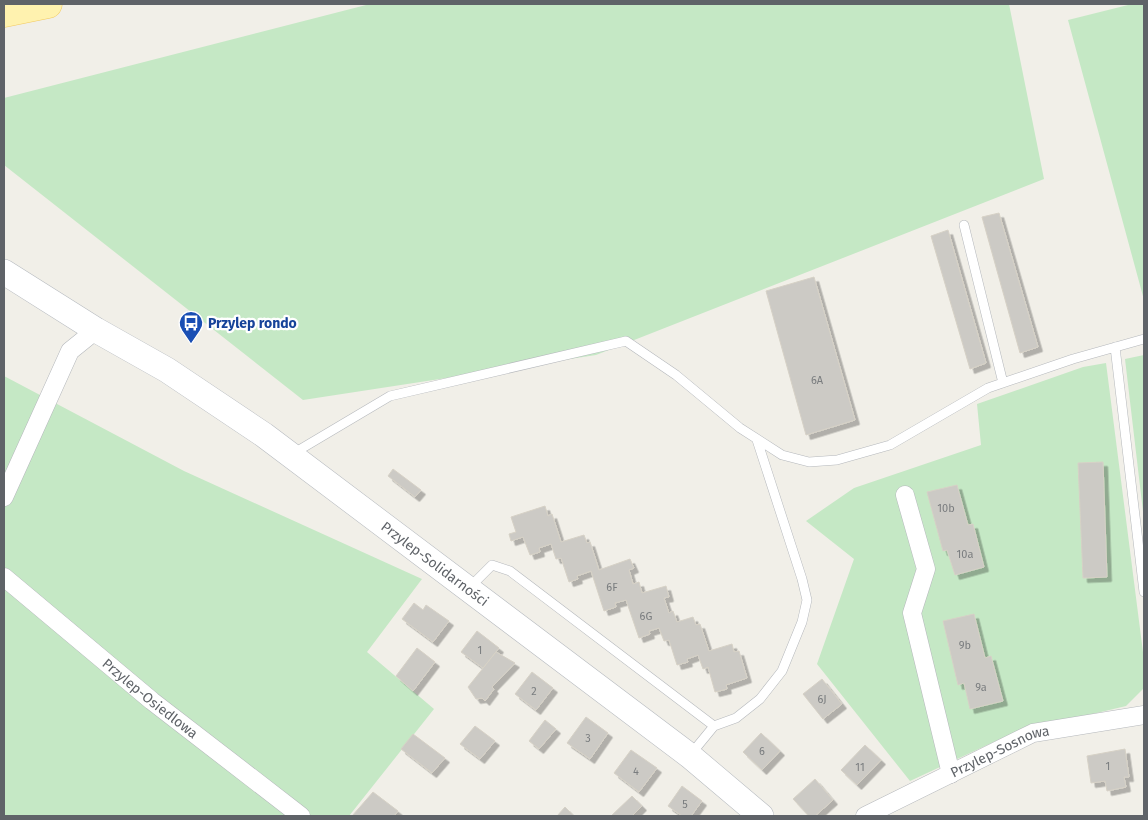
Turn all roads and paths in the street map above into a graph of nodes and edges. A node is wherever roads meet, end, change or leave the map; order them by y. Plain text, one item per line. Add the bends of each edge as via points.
1 (48, 4) edge
2 (4, 13) edge
3 (964, 225) dead end
4 (4, 272) edge
5 (4, 286) edge
6 (96, 330) junction
7 (1144, 339) edge
8 (1115, 347) junction
9 (1003, 383) junction
10 (757, 440) junction
11 (292, 455) junction
12 (905, 494) dead end
13 (4, 497) edge
14 (4, 577) edge
15 (468, 588) junction
16 (1144, 592) edge
17 (1144, 715) edge
18 (714, 726) junction
19 (690, 756) junction
20 (951, 774) junction
21 (301, 816) edge
22 (761, 816) edge
23 (865, 816) edge

1 - 2 main road
3 - 9 lane
4 - 6 main road, Przylep-Solidarności
5 - 6 main road, Przylep-Solidarności
6 - 11 main road, Przylep-Solidarności via 216,402
6 - 13 street via 70,351
7 - 8 lane
8 - 9 lane
8 - 16 lane
9 - 10 lane via 988,388 890,445 837,460 809,462 782,455
10 - 11 lane via 676,375 626,342 390,396
10 - 18 lane via 807,600 782,672 760,699 736,718
11 - 15 main road, Przylep-Solidarności
12 - 20 street via 926,569 912,613
14 - 21 street, Przylep-Osiedlowa via 145,696
15 - 18 lane via 492,565 510,571
15 - 19 main road, Przylep-Solidarności
17 - 20 street, Przylep-Sosnowa via 1033,733
18 - 19 lane
19 - 22 main road, Przylep-Solidarności
20 - 23 street, Przylep-Sosnowa

